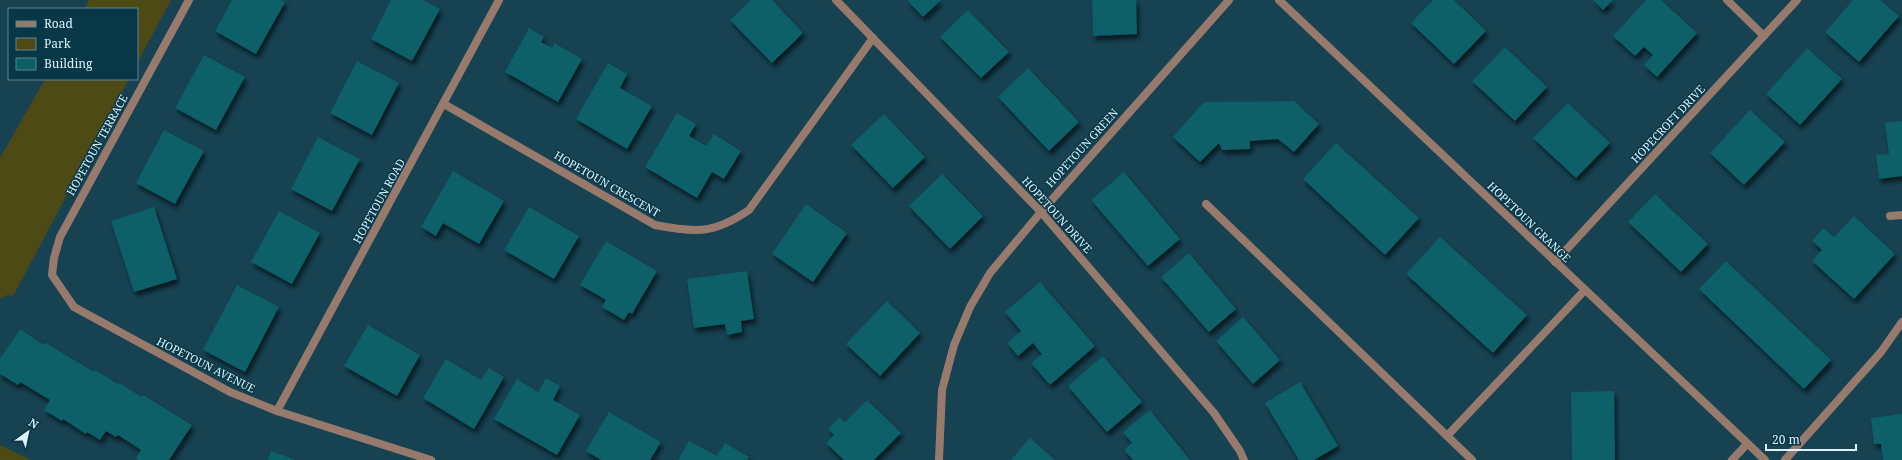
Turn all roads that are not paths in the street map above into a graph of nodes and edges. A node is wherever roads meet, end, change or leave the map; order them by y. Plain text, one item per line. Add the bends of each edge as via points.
1 (189, 0) edge
2 (499, 0) edge
3 (836, 0) edge
4 (1229, 0) edge
5 (1279, 0) edge
6 (1727, 0) edge
7 (1797, 0) edge
8 (1764, 36) junction
9 (873, 38) junction
10 (444, 104) junction
11 (1206, 204) dead end
12 (1041, 212) junction
13 (1902, 215) edge
14 (1890, 216) dead end
15 (60, 237) joint
16 (1555, 262) junction
17 (1584, 291) junction
18 (1902, 322) edge
19 (278, 411) junction
20 (1447, 436) junction
21 (1747, 444) junction
22 (431, 460) edge
23 (939, 460) edge
24 (1244, 460) edge
25 (1472, 460) edge
26 (1732, 460) edge
27 (1765, 460) edge
28 (1785, 460) edge

1 - 15 street, HOPETOUN TERRACE
2 - 10 street, HOPETOUN ROAD
3 - 9 street, HOPETOUN DRIVE
4 - 12 street, HOPETOUN GREEN
5 - 16 street, HOPETOUN GRANGE
6 - 8 street
7 - 8 street, HOPECROFT DRIVE
8 - 16 street, HOPECROFT DRIVE
9 - 10 street, HOPETOUN CRESCENT via 749,210 716,228 684,230 656,225
9 - 12 street, HOPETOUN DRIVE
10 - 19 street, HOPETOUN ROAD
11 - 20 street
12 - 23 street, HOPETOUN GREEN via 990,273 970,307 954,345 942,390
12 - 24 street, HOPETOUN DRIVE via 1214,413
13 - 14 street
15 - 19 street, HOPETOUN AVENUE via 52,275 74,307 230,392
16 - 17 street, HOPETOUN GRANGE
17 - 20 street
17 - 21 street, HOPETOUN GRANGE
18 - 28 street via 1881,352
19 - 22 street, HOPETOUN AVENUE
20 - 25 street
21 - 26 street
21 - 27 street, HOPETOUN GRANGE

